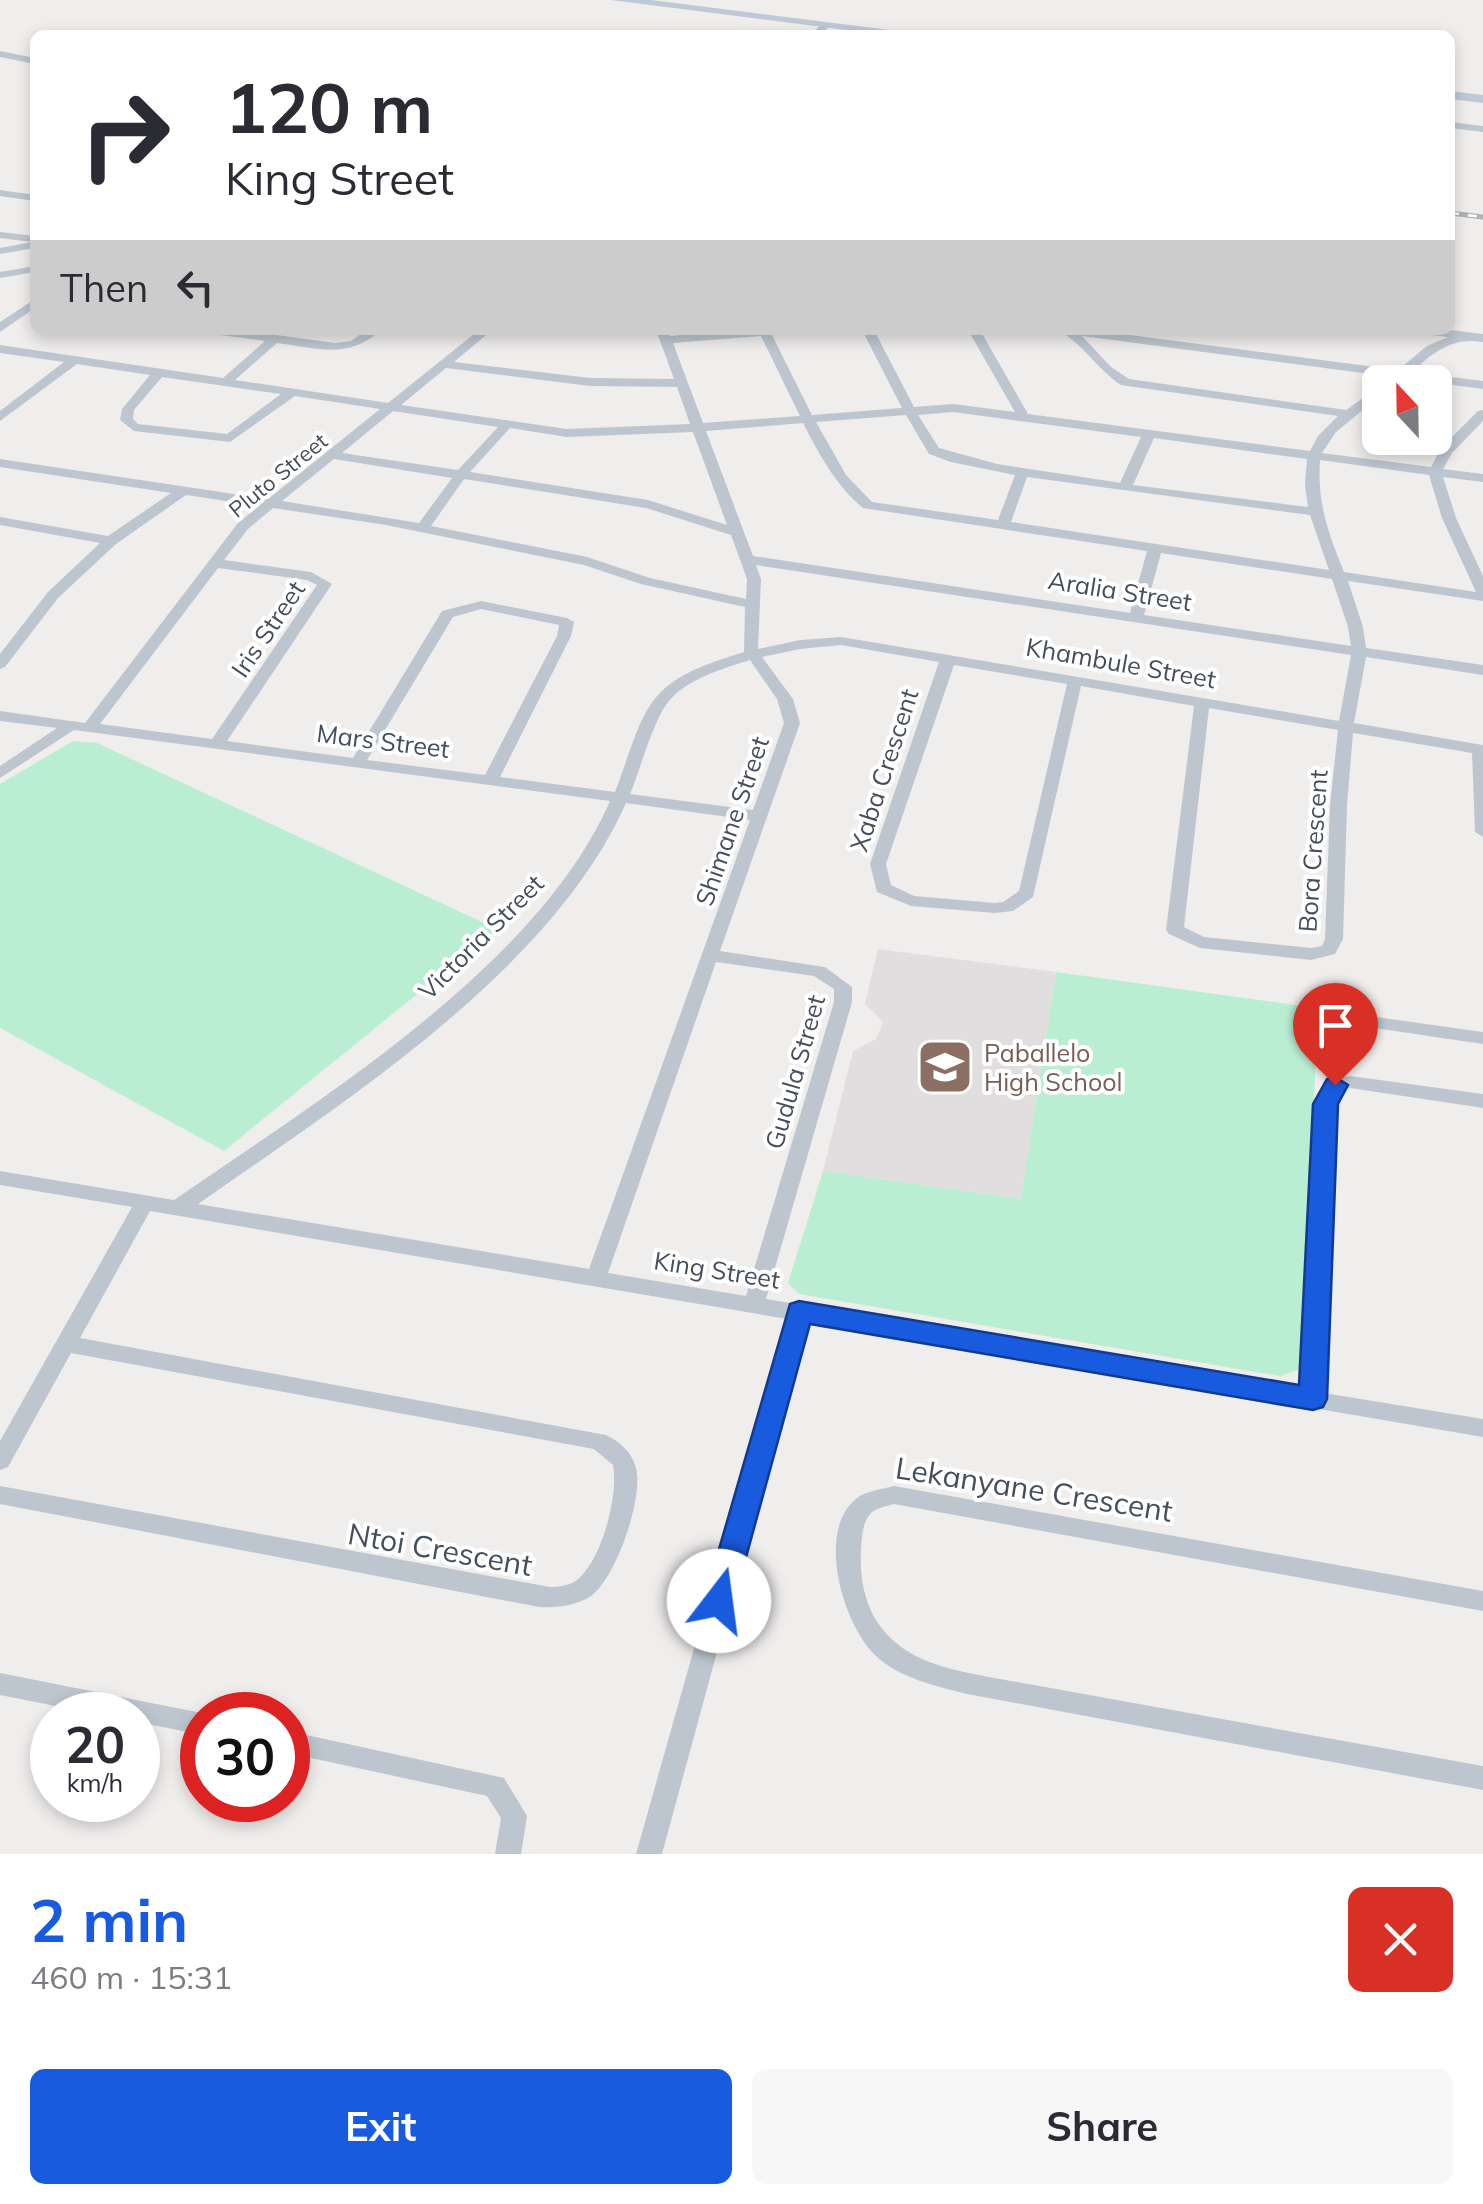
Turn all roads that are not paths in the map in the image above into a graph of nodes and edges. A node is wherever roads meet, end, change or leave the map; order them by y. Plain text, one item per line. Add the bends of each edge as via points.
1 (617, 0) edge
2 (826, 24) junction
3 (820, 30) edge
4 (878, 30) edge
5 (0, 54) edge
6 (30, 59) edge
7 (1455, 96) edge
8 (1483, 99) edge
9 (1455, 126) edge
10 (1483, 129) edge
11 (0, 193) edge
12 (30, 196) edge
13 (0, 235) edge
14 (30, 241) edge
15 (30, 243) edge
16 (0, 251) edge
17 (30, 270) edge
18 (0, 275) edge
19 (30, 307) edge
20 (0, 328) edge
21 (1455, 334) edge
22 (247, 335) edge
23 (365, 335) edge
24 (480, 335) edge
25 (664, 335) edge
26 (767, 335) edge
27 (871, 335) edge
28 (977, 335) edge
29 (1072, 335) edge
30 (1101, 335) edge
31 (1462, 335) junction
32 (1483, 338) edge
33 (274, 339) junction
34 (0, 350) edge
35 (75, 360) junction
36 (444, 364) junction
37 (1411, 365) edge
38 (159, 372) junction
39 (1362, 373) edge
40 (226, 382) junction
41 (680, 383) junction
42 (1452, 383) edge
43 (1483, 385) edge
44 (293, 392) junction
45 (1362, 404) edge
46 (394, 407) junction
47 (912, 408) junction
48 (1022, 414) junction
49 (1348, 414) junction
50 (1483, 414) edge
51 (0, 417) edge
52 (809, 418) junction
53 (507, 424) junction
54 (698, 428) junction
55 (1150, 432) junction
56 (1314, 455) junction
57 (332, 456) junction
58 (0, 463) edge
59 (1023, 471) junction
60 (1436, 472) junction
61 (459, 477) junction
62 (1483, 478) edge
63 (1126, 485) junction
64 (183, 491) junction
65 (270, 504) junction
66 (1318, 512) junction
67 (0, 522) edge
68 (1003, 526) junction
69 (422, 529) junction
70 (738, 534) junction
71 (111, 541) junction
72 (1155, 548) junction
73 (748, 560) junction
74 (214, 563) junction
75 (1337, 576) junction
76 (1483, 594) edge
77 (754, 605) junction
78 (1136, 616) junction
79 (752, 632) junction
80 (784, 647) junction
81 (1359, 653) junction
82 (752, 657) junction
83 (948, 659) junction
84 (0, 664) edge
85 (1483, 670) edge
86 (1075, 680) junction
87 (1202, 702) junction
88 (0, 716) edge
89 (80, 726) junction
90 (1346, 726) junction
91 (216, 745) junction
92 (1482, 750) edge
93 (358, 762) junction
94 (0, 772) edge
95 (490, 780) junction
96 (620, 796) junction
97 (760, 816) junction
98 (1483, 832) edge
99 (712, 956) junction
100 (1332, 1018) dead end
101 (1483, 1038) edge
102 (1483, 1101) edge
103 (0, 1178) edge
104 (145, 1202) junction
105 (179, 1207) junction
106 (596, 1278) junction
107 (754, 1303) junction
108 (799, 1312) junction
109 (66, 1344) junction
110 (1313, 1399) junction
111 (1483, 1428) edge
112 (0, 1461) edge
113 (0, 1495) edge
114 (1483, 1601) edge
115 (0, 1684) edge
116 (180, 1720) edge
117 (310, 1746) edge
118 (1483, 1778) edge
119 (508, 1854) edge
120 (649, 1854) edge

1 - 2 main road
2 - 3 street
2 - 4 main road
5 - 6 street
7 - 8 main road
9 - 10 street
11 - 12 street
13 - 14 street
15 - 16 street
17 - 18 street
19 - 20 street
21 - 31 street
22 - 33 street
23 - 33 street via 340,347
24 - 36 street, Pluto Street
25 - 41 street
26 - 52 street
27 - 47 street
28 - 48 street
29 - 49 street via 1112,374 1139,386
30 - 39 street
31 - 32 street
31 - 37 street
33 - 40 street
34 - 35 street
35 - 38 street
35 - 51 street
36 - 41 street via 590,382
36 - 46 street, Pluto Street
38 - 40 street
38 - 44 street via 128,409 126,420 134,426 230,438
40 - 44 street
41 - 54 street
42 - 43 street
44 - 46 street
45 - 49 street
46 - 53 street
46 - 57 street, Pluto Street
47 - 48 street
47 - 52 street
47 - 59 street via 938,454
48 - 55 street
49 - 56 street
50 - 60 street via 1446,451
52 - 54 street
52 - 68 street via 860,502
53 - 54 street via 590,434
53 - 61 street
54 - 70 street
55 - 56 street
55 - 63 street
56 - 60 street
56 - 66 street
57 - 61 street
57 - 65 street, Pluto Street
58 - 64 street
59 - 63 street
59 - 68 street
60 - 62 street
60 - 76 street
61 - 69 street
61 - 70 street via 648,504
63 - 66 street
64 - 65 street
64 - 71 street
65 - 69 street
65 - 74 street, Pluto Street
66 - 75 street
67 - 71 street
68 - 72 street
69 - 77 street via 587,560
70 - 73 street
71 - 84 street via 54,595
72 - 75 street
72 - 78 street
73 - 77 street
73 - 78 street, Aralia Street
74 - 89 street, Pluto Street
74 - 91 street, Iris Street via 325,584
75 - 76 street
75 - 81 street via 1354,611
77 - 79 street
78 - 81 street, Aralia Street
79 - 80 street
79 - 82 street
80 - 82 street, Khambule Street
80 - 83 street, Khambule Street via 840,641
81 - 85 street, Aralia Street
81 - 90 street
82 - 96 street, Victoria Street via 669,692
82 - 97 street, Shimane Street via 785,699 792,723
83 - 86 street, Khambule Street
83 - 86 street, Xaba Crescent via 878,864 884,888 911,901 996,908 1027,893
86 - 87 street, Khambule Street
87 - 90 street, Khambule Street
87 - 90 street, Bora Crescent via 1174,924 1179,934 1200,942 1312,954 1331,947
88 - 89 street, Mars Street
89 - 91 street, Mars Street
89 - 94 street, Pluto Street
90 - 92 street, Khambule Street
91 - 93 street, Mars Street
92 - 98 street
93 - 95 street, Mars Street
93 - 95 street via 447,614 482,605 566,622
95 - 96 street, Mars Street
96 - 97 street, Mars Street
96 - 105 street, Victoria Street via 587,861 454,1002 364,1077
97 - 99 street, Shimane Street
99 - 106 street, Shimane Street
99 - 107 street, Gudula Street via 819,971 843,987
100 - 101 street
102 - 110 street via 1350,1082 1328,1093
103 - 104 street, King Street
104 - 105 street, King Street
104 - 109 street
105 - 106 street, King Street
106 - 107 street, King Street
107 - 108 street, King Street
108 - 110 street, King Street
108 - 120 street
109 - 112 street
109 - 113 street, Ntoi Crescent via 598,1441 618,1454 627,1476 606,1557 582,1590 539,1598
110 - 111 street, King Street
114 - 118 street, Lekanyane Crescent via 894,1495 867,1502 851,1529 854,1606 908,1664 1119,1711
115 - 116 street
117 - 119 street via 484,1781 503,1793 514,1816

